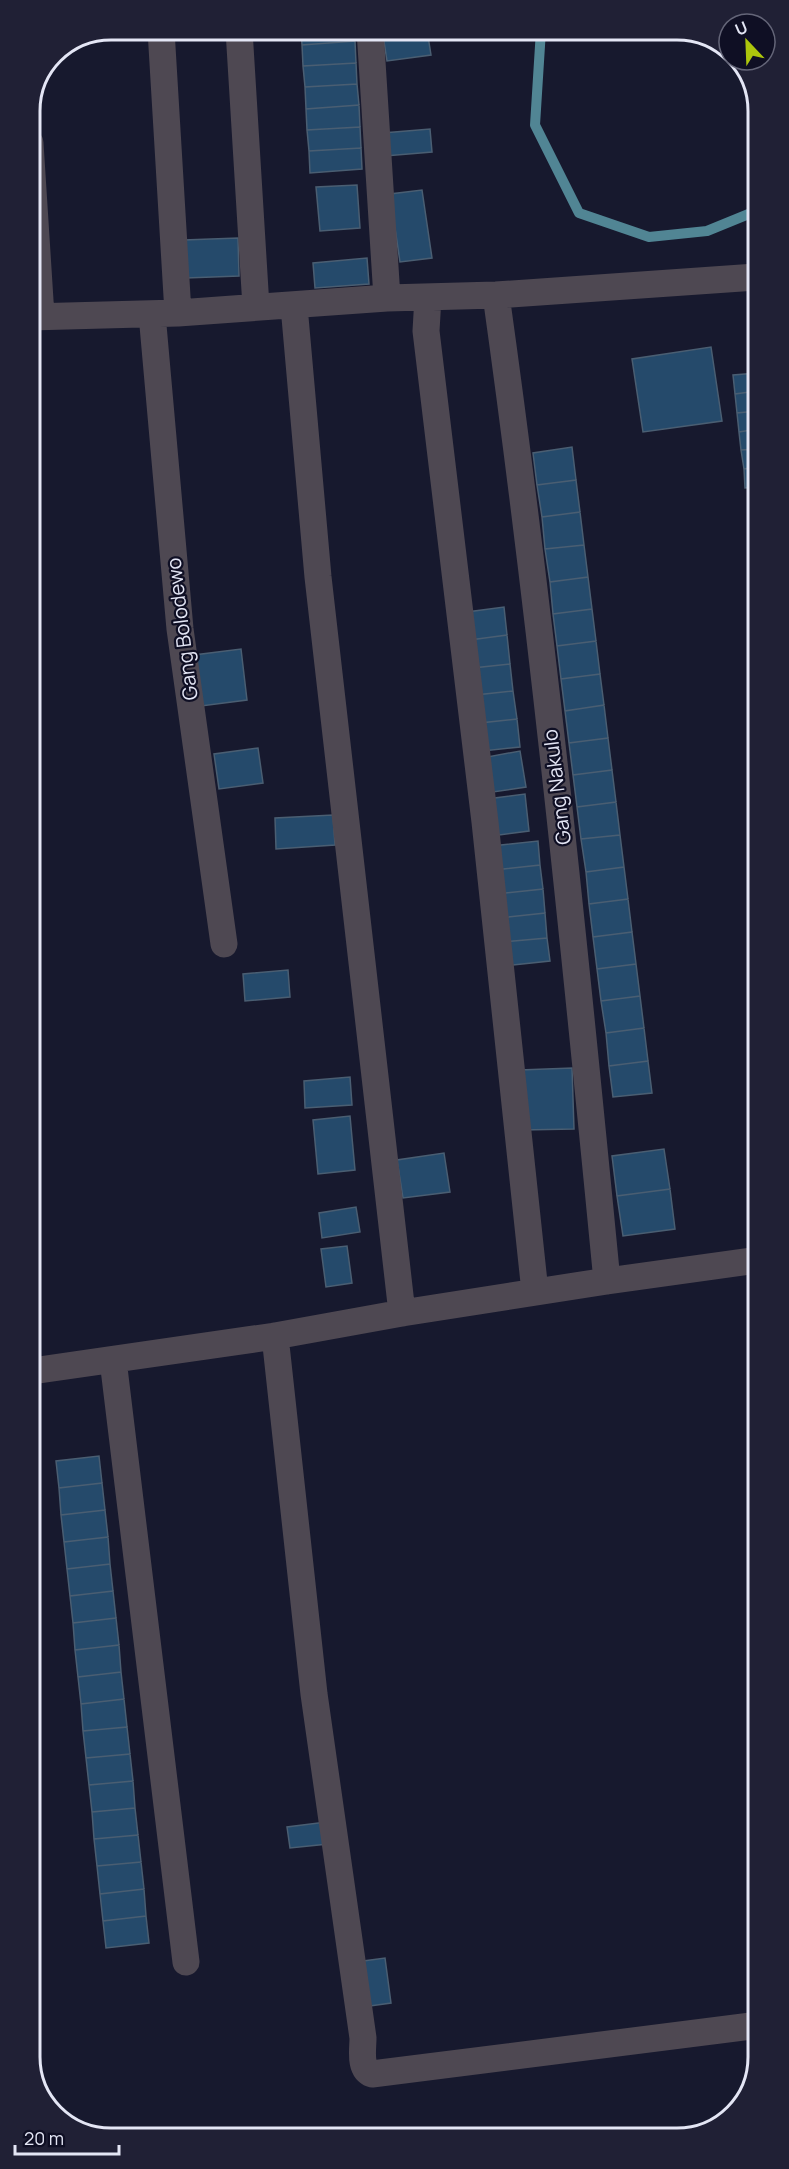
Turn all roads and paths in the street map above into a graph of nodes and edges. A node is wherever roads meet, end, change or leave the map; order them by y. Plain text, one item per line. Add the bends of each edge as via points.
1 (162, 40) edge
2 (240, 40) edge
3 (371, 40) edge
4 (748, 278) edge
5 (496, 295) junction
6 (428, 297) junction
7 (387, 298) junction
8 (294, 306) junction
9 (256, 307) junction
10 (152, 314) junction
11 (178, 314) junction
12 (41, 316) edge
13 (224, 944) dead end
14 (748, 1261) edge
15 (607, 1281) junction
16 (535, 1292) junction
17 (402, 1312) junction
18 (275, 1336) junction
19 (113, 1360) junction
20 (40, 1370) edge
21 (186, 1962) dead end
22 (748, 2026) edge

1 - 11 street
2 - 9 street
3 - 7 street
4 - 5 street
5 - 6 street
5 - 15 street, Gang Nakulo via 564,841
6 - 7 street
6 - 16 street via 426,331
7 - 8 street
8 - 9 street
8 - 17 street via 318,577
9 - 11 street
10 - 11 street
10 - 12 street
10 - 13 street, Gang Bolodewo via 180,629
14 - 15 street
15 - 16 street
16 - 17 street
17 - 18 street
18 - 19 street
18 - 22 street via 315,1694 367,2072
19 - 20 street
19 - 21 street

